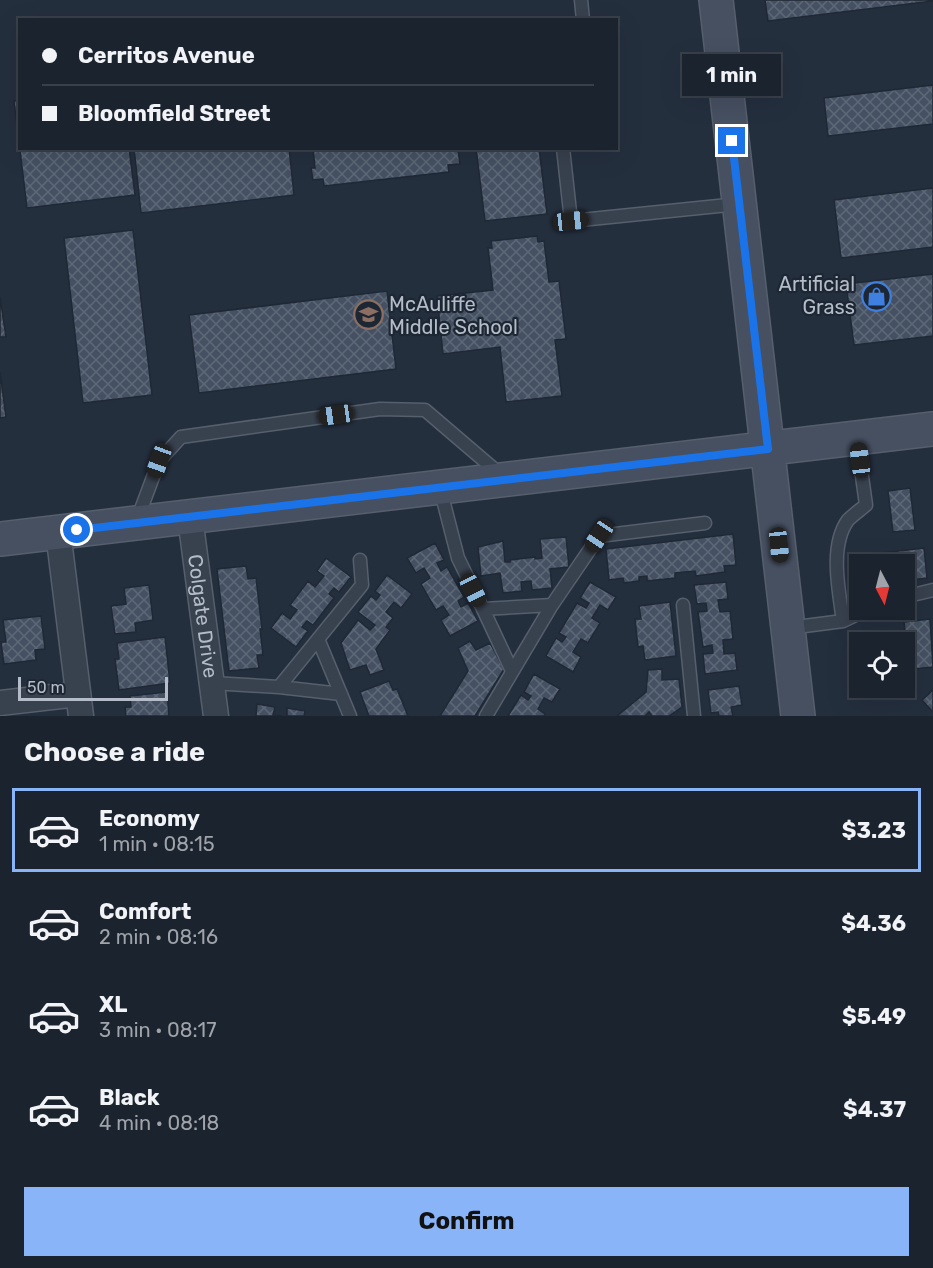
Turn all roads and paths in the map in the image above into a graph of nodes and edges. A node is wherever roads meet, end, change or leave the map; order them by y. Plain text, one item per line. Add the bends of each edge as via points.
1 (581, 0) edge
2 (716, 0) edge
3 (583, 18) edge
4 (563, 150) edge
5 (740, 203) junction
6 (933, 429) edge
7 (857, 438) junction
8 (768, 449) junction
9 (506, 480) junction
10 (440, 487) junction
11 (190, 517) junction
12 (135, 523) junction
13 (705, 523) dead end
14 (58, 532) junction
15 (0, 538) edge
16 (360, 560) dead end
17 (933, 590) edge
18 (915, 594) edge
19 (552, 605) junction
20 (683, 606) dead end
21 (483, 609) junction
22 (849, 618) edge
23 (843, 621) junction
24 (788, 628) junction
25 (318, 639) junction
26 (512, 671) junction
27 (212, 683) junction
28 (279, 687) junction
29 (341, 694) junction
30 (0, 703) edge
31 (80, 705) edge
32 (693, 715) edge
33 (216, 716) edge
34 (350, 716) edge
35 (486, 716) edge
36 (798, 716) edge

1 - 3 lane
2 - 5 main road
4 - 5 lane via 571,221
5 - 8 main road
6 - 7 main road
7 - 8 main road
7 - 23 lane via 866,504 848,521 840,542 836,564
8 - 9 main road
8 - 24 main road
9 - 10 main road
9 - 12 lane via 425,410 380,409 181,437 159,461
10 - 11 main road
10 - 21 lane via 458,558
11 - 12 main road
11 - 27 street, Colgate Drive
12 - 14 main road
13 - 19 lane via 599,536
14 - 15 main road
14 - 31 street
16 - 25 lane via 362,585
17 - 18 lane
19 - 21 lane
19 - 26 lane
20 - 32 lane
21 - 26 lane
22 - 23 lane
23 - 24 lane
24 - 36 main road
25 - 28 lane
25 - 29 lane
26 - 35 lane
27 - 28 lane
27 - 33 street, Colgate Drive
28 - 29 lane
29 - 34 lane
30 - 31 street

